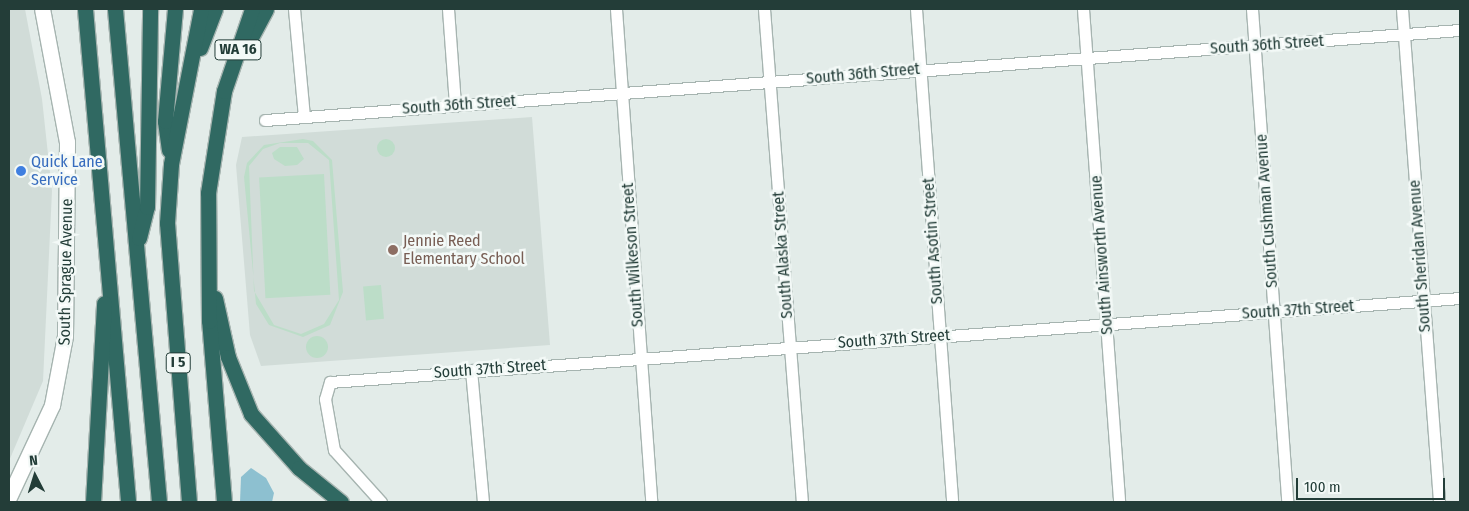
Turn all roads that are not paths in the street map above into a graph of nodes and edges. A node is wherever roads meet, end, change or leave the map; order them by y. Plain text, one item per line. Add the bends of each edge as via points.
1 (42, 9) edge
2 (85, 9) edge
3 (115, 9) edge
4 (150, 9) edge
5 (175, 9) edge
6 (201, 9) edge
7 (215, 9) edge
8 (252, 9) edge
9 (266, 9) edge
10 (294, 9) edge
11 (448, 9) edge
12 (616, 9) edge
13 (764, 9) edge
14 (916, 9) edge
15 (1083, 9) edge
16 (1252, 9) edge
17 (1402, 9) edge
18 (1460, 30) edge
19 (1404, 34) junction
20 (1254, 47) junction
21 (1087, 58) junction
22 (920, 70) junction
23 (770, 82) junction
24 (224, 91) junction
25 (622, 92) junction
26 (182, 93) junction
27 (455, 105) junction
28 (304, 116) junction
29 (265, 120) dead end
30 (170, 164) junction
31 (101, 181) junction
32 (136, 248) junction
33 (207, 266) junction
34 (1460, 298) edge
35 (1423, 301) junction
36 (1274, 312) junction
37 (1107, 324) junction
38 (940, 336) junction
39 (790, 347) junction
40 (640, 358) junction
41 (471, 370) junction
42 (9, 497) edge
43 (93, 502) edge
44 (128, 502) edge
45 (159, 502) edge
46 (189, 502) edge
47 (224, 502) edge
48 (341, 502) edge
49 (381, 502) edge
50 (483, 502) edge
51 (651, 502) edge
52 (802, 502) edge
53 (952, 502) edge
54 (1119, 502) edge
55 (1288, 502) edge
56 (1439, 502) edge

1 - 42 street, South Sprague Avenue via 67,142 65,336 52,405
2 - 31 highway
3 - 32 highway, I 5
4 - 32 highway via 147,207
5 - 30 highway via 164,121
6 - 26 highway, I 5
7 - 26 highway
8 - 24 highway, WA 16
9 - 24 highway
10 - 28 street
11 - 27 street
12 - 25 street, South Wilkeson Street
13 - 23 street, South Alaska Street
14 - 22 street, South Asotin Street
15 - 21 street, South Ainsworth Avenue
16 - 20 street, South Cushman Avenue
17 - 19 street, South Sheridan Avenue
18 - 19 street, South 36th Street
19 - 20 street, South 36th Street
19 - 35 street, South Sheridan Avenue
20 - 21 street, South 36th Street
20 - 36 street, South Cushman Avenue
21 - 22 street, South 36th Street
21 - 37 street, South Ainsworth Avenue
22 - 23 street, South 36th Street
22 - 38 street, South Asotin Street
23 - 25 street, South 36th Street
23 - 39 street, South Alaska Street
24 - 33 highway via 208,193
25 - 27 street, South 36th Street
25 - 40 street, South Wilkeson Street
26 - 30 highway, I 5
27 - 28 street, South 36th Street
28 - 29 street, South 36th Street
30 - 46 highway, I 5 via 168,223
31 - 43 highway via 104,315
31 - 44 highway
32 - 45 highway, I 5
33 - 47 highway
33 - 48 highway via 228,357 251,414 299,468
34 - 35 street, South 37th Street
35 - 36 street, South 37th Street
35 - 56 street, South Sheridan Avenue
36 - 37 street, South 37th Street
36 - 55 street, South Cushman Avenue
37 - 38 street, South 37th Street
37 - 54 street, South Ainsworth Avenue
38 - 39 street, South 37th Street
38 - 53 street, South Asotin Street
39 - 40 street, South 37th Street
39 - 52 street, South Alaska Street
40 - 41 street, South 37th Street
40 - 51 street, South Wilkeson Street
41 - 49 street, South 37th Street via 328,384 325,398 334,450
41 - 50 street

